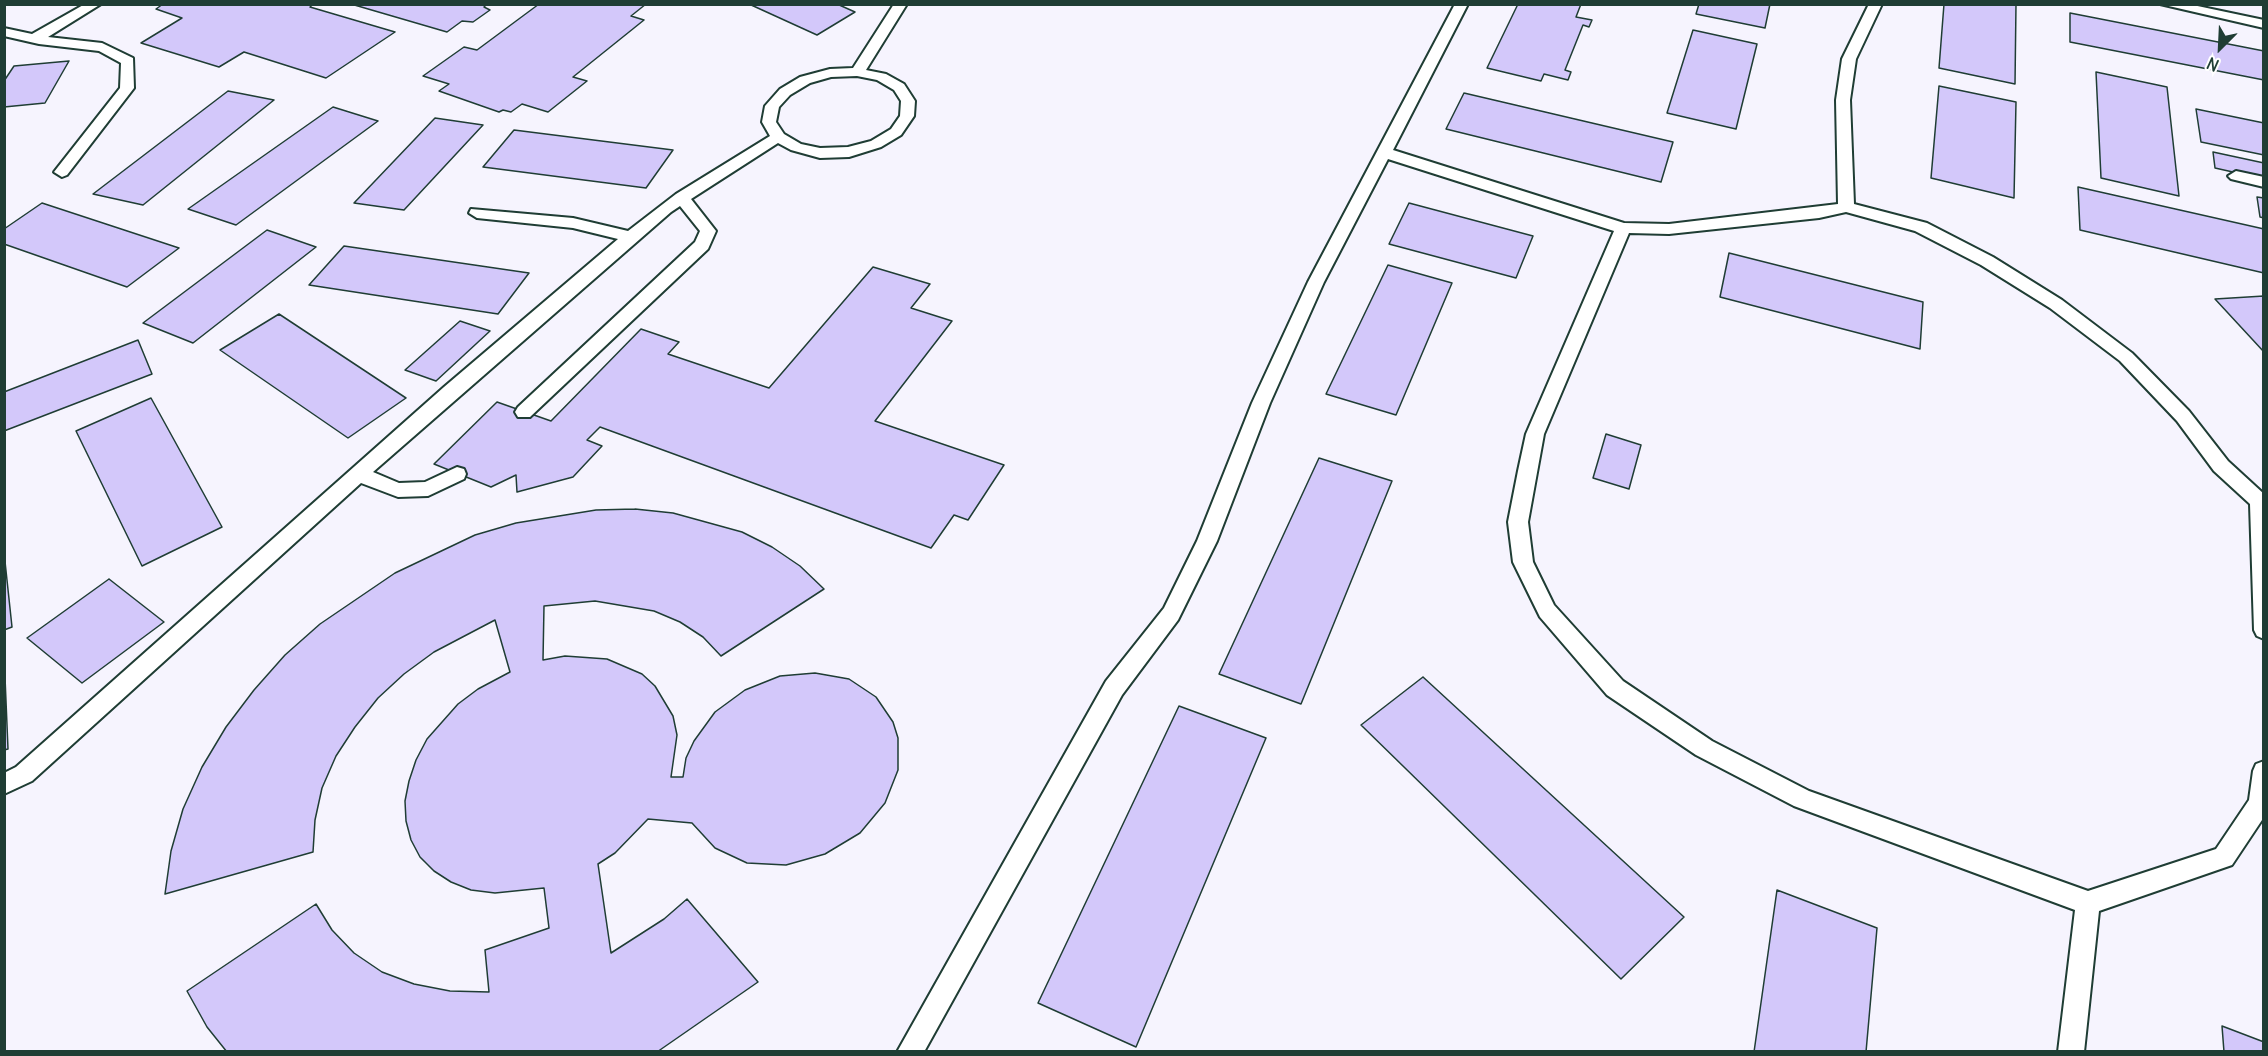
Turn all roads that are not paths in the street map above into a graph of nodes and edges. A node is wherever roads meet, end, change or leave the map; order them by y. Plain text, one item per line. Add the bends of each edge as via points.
1 (95, 4) edge
2 (901, 4) edge
3 (1461, 4) edge
4 (1876, 4) edge
5 (2166, 4) edge
6 (2264, 24) edge
7 (4, 32) edge
8 (34, 39) junction
9 (857, 72) junction
10 (778, 137) junction
11 (1383, 152) junction
12 (62, 172) dead end
13 (2236, 176) dead end
14 (2264, 182) edge
15 (681, 197) junction
16 (1846, 207) junction
17 (477, 213) dead end
18 (1623, 228) junction
19 (630, 237) junction
20 (524, 412) dead end
21 (358, 474) junction
22 (458, 474) dead end
23 (2261, 505) edge
24 (2264, 630) edge
25 (2264, 771) edge
26 (4, 784) edge
27 (2088, 903) junction
28 (910, 1052) edge
29 (2071, 1052) edge

1 - 8 lane
2 - 9 lane
3 - 11 lane
4 - 16 lane via 1849,59 1843,100
5 - 6 lane
7 - 8 lane
8 - 12 lane via 102,47 128,61 127,88
9 - 10 lane via 805,80 785,92 772,106 769,122
9 - 10 lane via 881,77 899,87 908,100 907,116 896,132 876,144 849,152 820,153
10 - 15 lane
11 - 18 lane
11 - 28 lane via 1316,282 1261,403 1207,541 1171,614 1114,688
13 - 14 lane
15 - 19 lane
15 - 20 lane via 708,231 702,245
16 - 18 lane via 1669,229
16 - 23 lane via 1921,227 1987,261 2056,304 2126,357 2183,416 2220,466
17 - 19 lane via 573,223
18 - 27 lane via 1535,434 1527,471 1518,522 1523,562 1547,611 1615,688 1704,748 1803,799
19 - 21 lane
21 - 22 lane via 398,490 428,489
21 - 26 lane via 24,774
23 - 24 lane
25 - 27 lane via 2260,803 2224,857
27 - 29 lane

